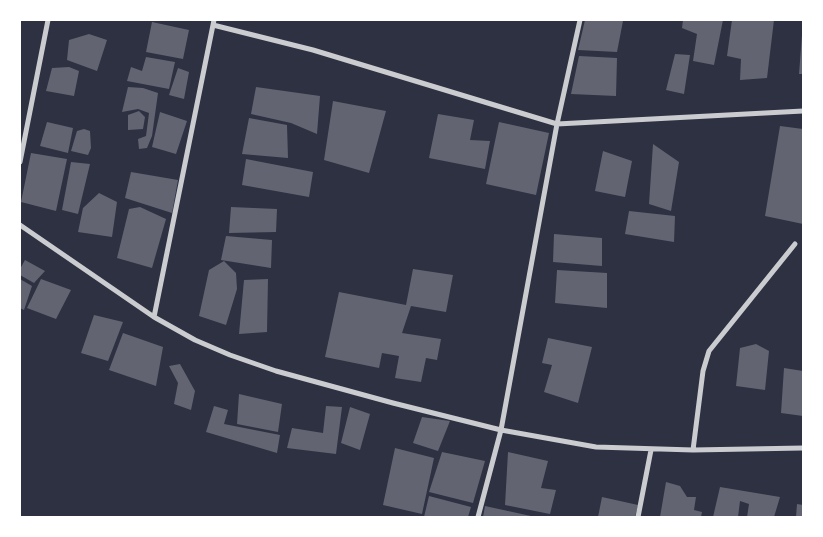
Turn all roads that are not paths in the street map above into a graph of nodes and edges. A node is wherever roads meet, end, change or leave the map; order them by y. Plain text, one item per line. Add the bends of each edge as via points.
1 (48, 20) edge
2 (580, 20) edge
3 (214, 22) edge
4 (803, 111) edge
5 (557, 124) junction
6 (20, 162) edge
7 (20, 225) edge
8 (795, 244) dead end
9 (154, 317) junction
10 (501, 430) junction
11 (803, 448) edge
12 (651, 450) junction
13 (693, 450) junction
14 (478, 517) edge
15 (638, 517) edge

1 - 6 street
2 - 5 street
3 - 5 street
3 - 9 street
4 - 5 street
5 - 10 street
7 - 9 street
8 - 13 street via 709,351 702,372
9 - 10 street via 195,340 276,371
10 - 12 street via 596,447
10 - 14 street
11 - 13 street
12 - 13 street
12 - 15 street

